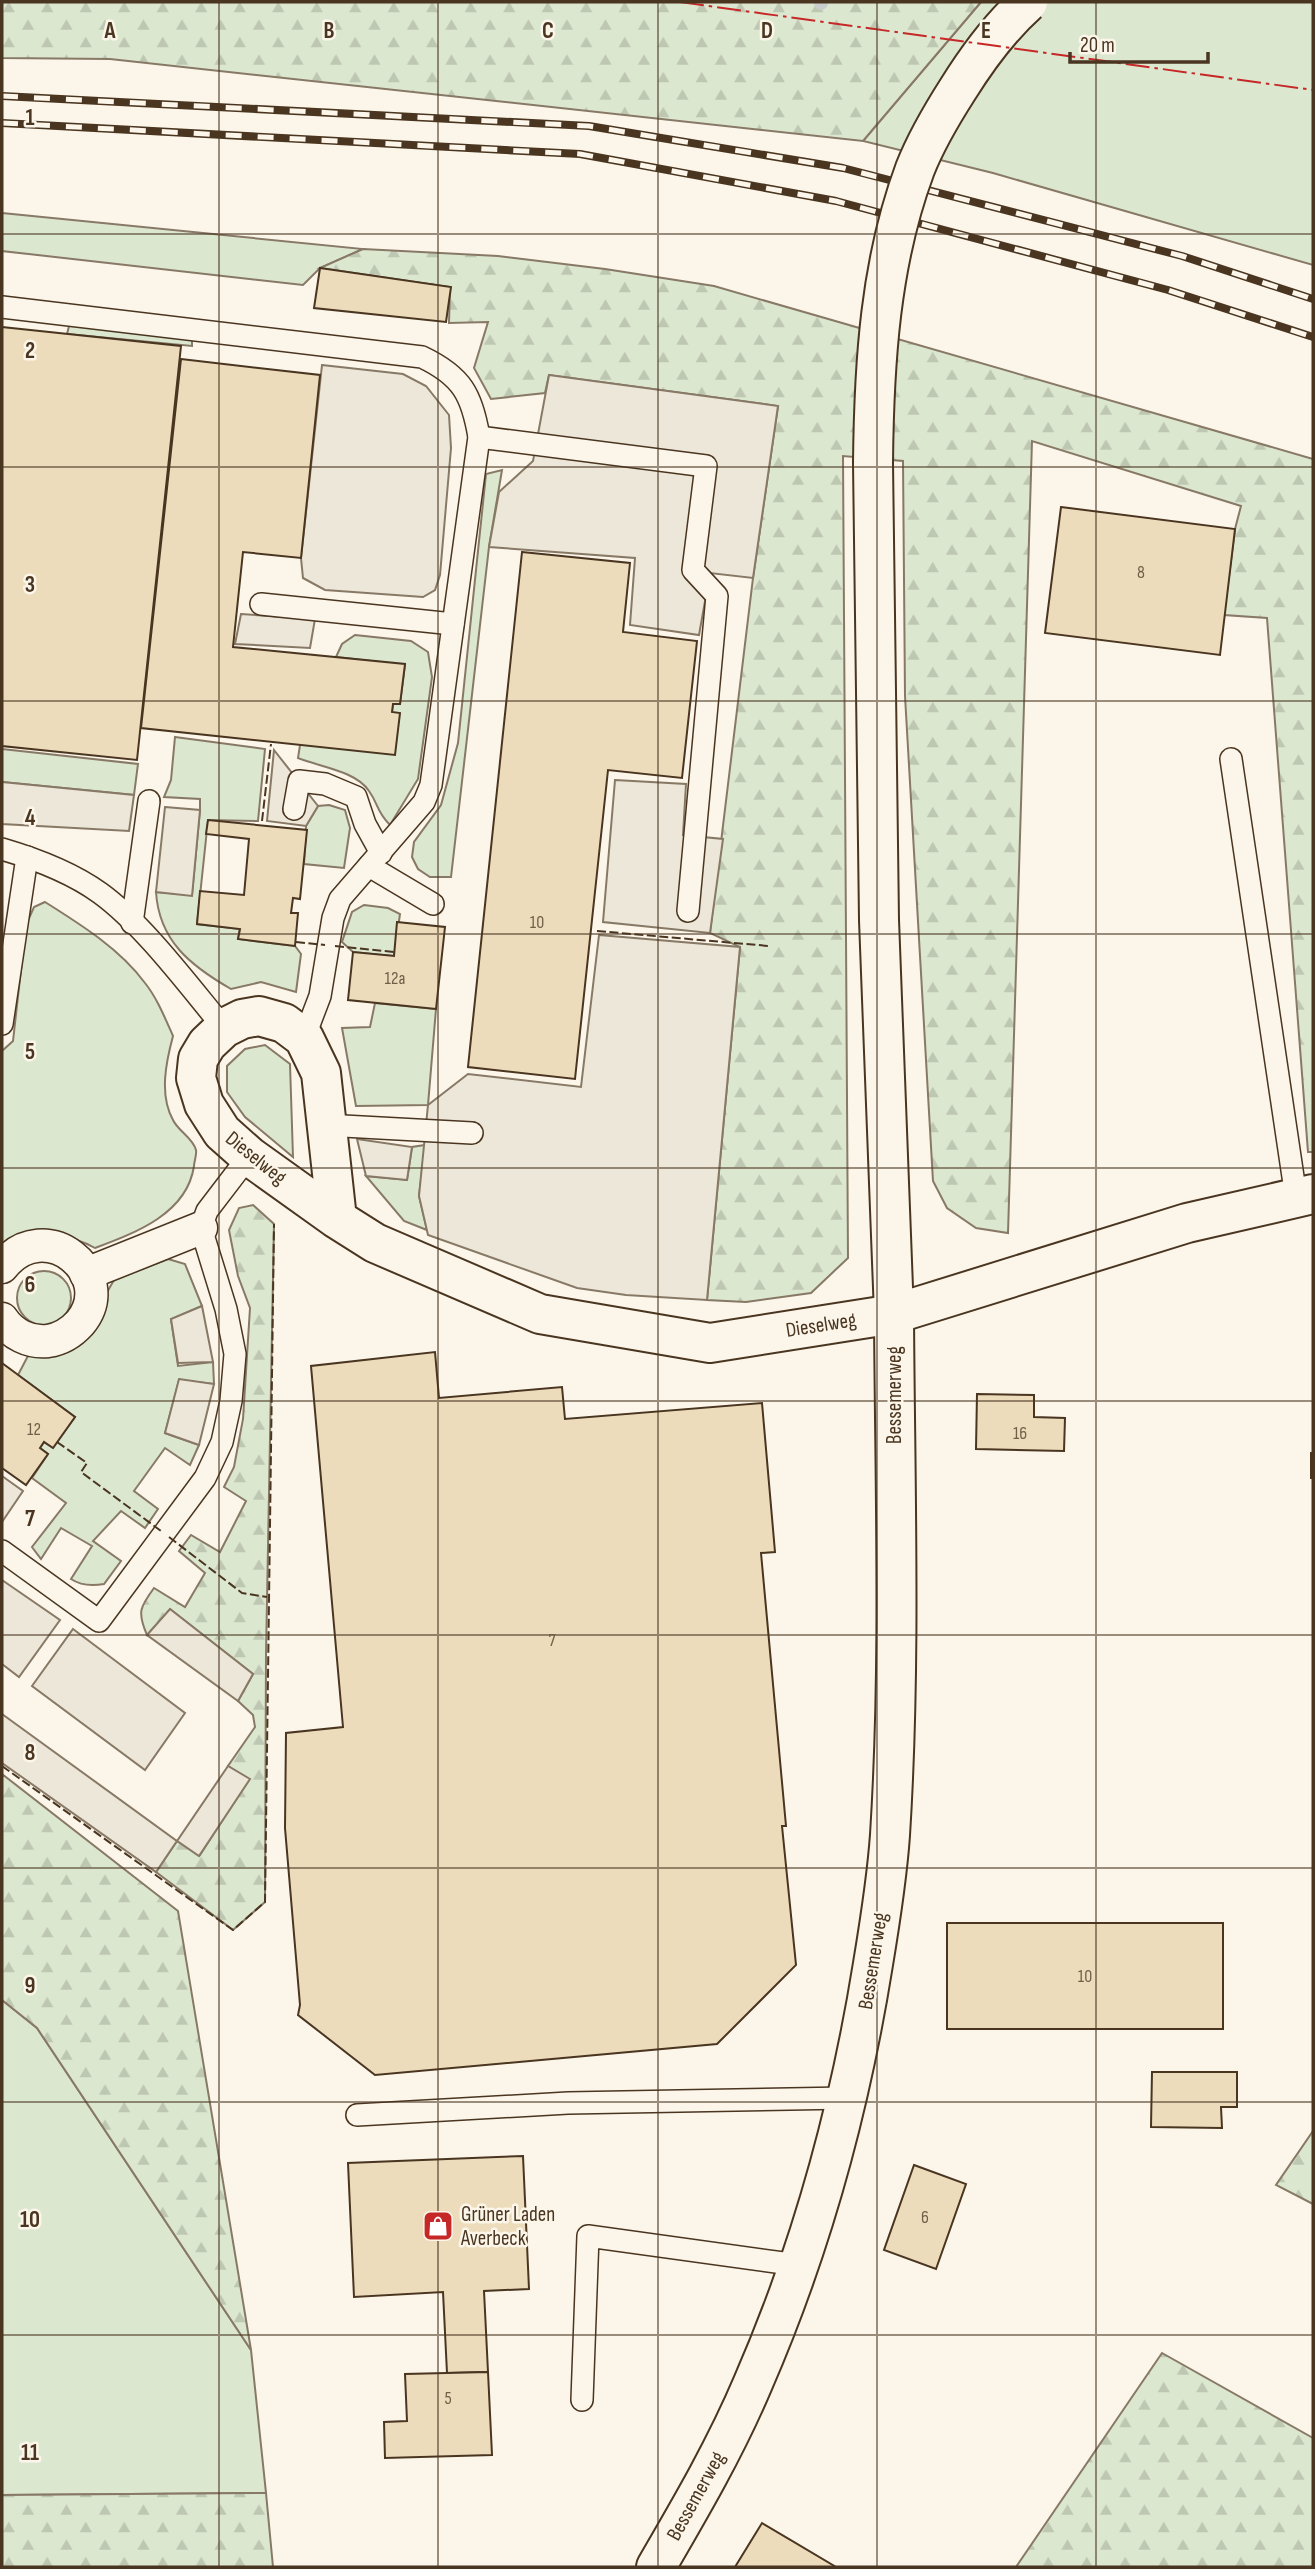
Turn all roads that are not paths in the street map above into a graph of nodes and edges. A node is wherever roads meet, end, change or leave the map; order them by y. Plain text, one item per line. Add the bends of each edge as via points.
1 (1028, 2) edge
2 (2, 307) edge
3 (479, 438) junction
4 (261, 604) dead end
5 (453, 624) junction
6 (1231, 760) dead end
7 (149, 801) dead end
8 (294, 809) dead end
9 (2, 849) edge
10 (27, 857) junction
11 (375, 859) junction
12 (433, 904) dead end
13 (688, 911) dead end
14 (132, 923) junction
15 (2, 1024) edge
16 (225, 1028) junction
17 (304, 1038) junction
18 (325, 1125) junction
19 (472, 1133) dead end
20 (249, 1156) junction
21 (1305, 1196) edge
22 (337, 1219) junction
23 (201, 1228) junction
24 (2, 1267) edge
25 (86, 1274) junction
26 (894, 1314) junction
27 (2, 1319) edge
28 (2, 1551) edge
29 (846, 2098) junction
30 (357, 2115) dead end
31 (798, 2265) junction
32 (582, 2400) dead end
33 (656, 2567) edge

1 - 26 street, Bessemerweg, bridge via 977,59 942,114 912,179 890,257 880,323 873,463 879,920
2 - 3 lane via 33,321 422,357 445,368 465,390 475,411
3 - 5 lane
3 - 13 lane via 706,466 693,570 717,596
4 - 5 lane
5 - 11 lane via 432,785 424,802
6 - 21 lane
7 - 14 lane
8 - 11 lane via 299,781 325,784 355,797
9 - 10 lane
10 - 14 lane via 101,893
10 - 15 lane
11 - 12 lane
11 - 17 lane via 341,899 333,918 320,996
14 - 16 lane
16 - 17 street, Dieselweg via 242,1018 259,1016 284,1023
16 - 20 street, Dieselweg via 198,1059 196,1078 204,1104 222,1132
17 - 18 street via 321,1073
18 - 19 lane
18 - 22 street
20 - 22 street, Dieselweg
20 - 23 lane via 206,1211
21 - 26 street, Dieselweg via 1187,1223
22 - 26 street, Dieselweg via 375,1243 540,1314 710,1343
23 - 25 street
23 - 28 lane via 235,1354 222,1442 205,1478 99,1621
24 - 25 street via 15,1254 41,1245 69,1253
25 - 27 street via 90,1292 87,1311 77,1327 61,1338 25,1338
26 - 29 street, Bessemerweg via 890,1837 864,2019
29 - 30 lane via 568,2103
29 - 31 street, Bessemerweg
31 - 32 lane via 588,2236
31 - 33 street, Bessemerweg via 754,2382

